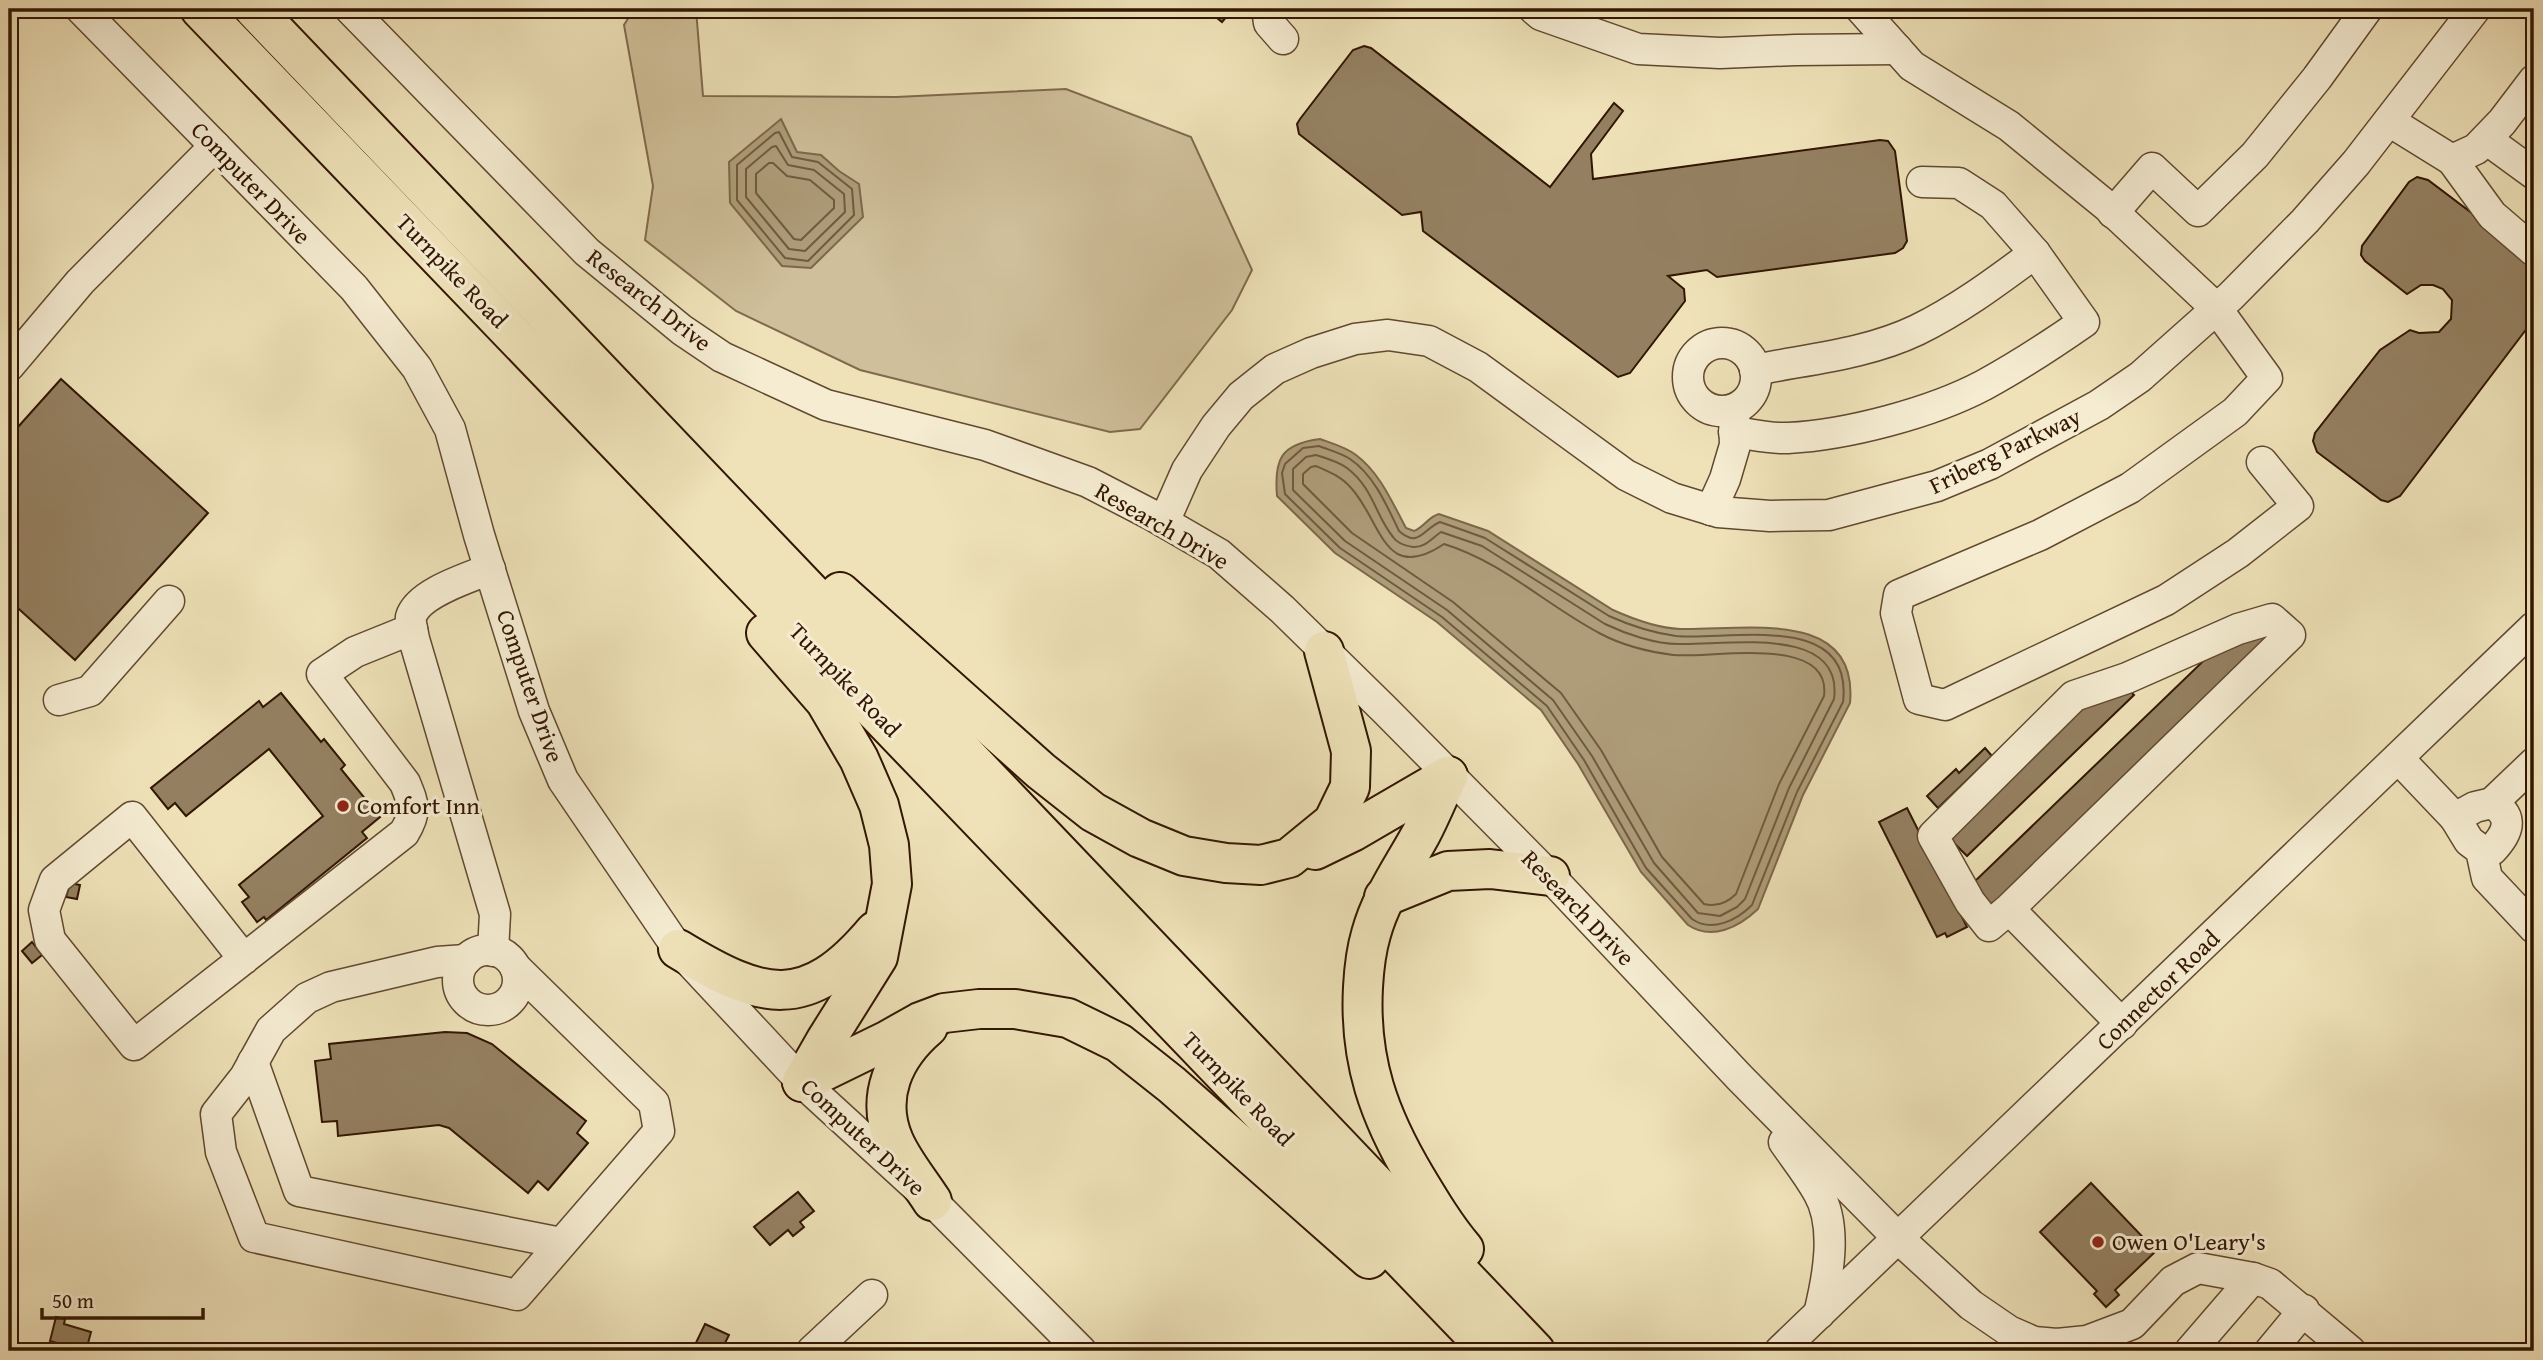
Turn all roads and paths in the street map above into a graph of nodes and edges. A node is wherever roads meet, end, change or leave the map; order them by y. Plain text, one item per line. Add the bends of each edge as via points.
1 (81, 9) edge
2 (200, 9) edge
3 (254, 9) edge
4 (350, 9) edge
5 (1267, 9) edge
6 (1534, 9) edge
7 (1861, 9) edge
8 (2367, 9) edge
9 (2475, 9) edge
10 (1283, 39) dead end
11 (1898, 49) junction
12 (2534, 80) edge
13 (303, 115) junction
14 (2389, 121) junction
15 (2486, 139) junction
16 (215, 146) junction
17 (2452, 160) junction
18 (2534, 174) edge
19 (1922, 182) dead end
20 (2113, 213) junction
21 (2534, 251) edge
22 (2035, 253) junction
23 (2217, 309) junction
24 (592, 364) junction
25 (9, 366) edge
26 (1755, 370) junction
27 (1734, 421) junction
28 (2262, 462) dead end
29 (1711, 510) junction
30 (1164, 522) junction
31 (490, 569) junction
32 (169, 601) dead end
33 (2534, 627) edge
34 (412, 629) junction
35 (1324, 651) junction
36 (59, 700) dead end
37 (2398, 758) junction
38 (2534, 763) edge
39 (1448, 776) junction
40 (2492, 803) junction
41 (2455, 818) junction
42 (2481, 850) junction
43 (1289, 858) junction
44 (1550, 876) junction
45 (1384, 897) junction
46 (2009, 909) junction
47 (885, 918) junction
48 (2534, 928) edge
49 (678, 949) junction
50 (244, 959) junction
51 (491, 959) junction
52 (944, 1013) junction
53 (2122, 1024) junction
54 (253, 1062) junction
55 (1740, 1078) junction
56 (803, 1082) junction
57 (932, 1201) junction
58 (1898, 1238) junction
59 (561, 1244) junction
60 (2253, 1278) junction
61 (872, 1295) dead end
62 (2304, 1310) junction
63 (1819, 1314) junction
64 (1484, 1346) edge
65 (2030, 1347) edge
66 (812, 1351) edge
67 (1082, 1351) edge
68 (1537, 1351) edge
69 (1780, 1351) edge
70 (2190, 1351) edge
71 (2270, 1351) edge
72 (2350, 1351) edge

1 - 16 street, Computer Drive
2 - 13 highway, Turnpike Road
3 - 24 highway, Turnpike Road
4 - 30 street, Research Drive via 587,252 722,357 826,405 985,445 1088,482
5 - 10 street via 1269,23
6 - 11 street via 1638,49 1720,53
7 - 11 street
8 - 20 street via 2255,155 2198,211 2152,169
9 - 14 street, Friberg Parkway
11 - 20 street via 1912,65 2009,126
12 - 15 street
13 - 47 highway via 825,701 879,805 892,884
13 - 64 highway, Turnpike Road
14 - 17 street
14 - 23 street, Friberg Parkway via 2305,221
15 - 17 street
15 - 18 street
16 - 25 street via 80,282
16 - 31 street, Computer Drive via 354,288 417,368 450,429
17 - 21 street via 2491,215
19 - 22 street via 1959,183 1993,205
20 - 23 street
22 - 26 street via 1977,296 1916,331 1853,352
22 - 27 street via 2084,322 2035,356 1927,409 1847,430 1786,438
23 - 28 street via 2267,378 2235,412 2130,488 2040,535 1899,595 1896,614 1920,699 1945,705 2166,600 2238,553 2298,506
23 - 29 street, Friberg Parkway via 2140,377 2099,405 1990,464 1937,486 1829,515
24 - 43 highway via 799,556 1093,812 1184,856 1261,865
24 - 68 highway, Turnpike Road
26 - 27 street via 1755,386
26 - 27 street via 1748,355 1734,345 1718,343 1703,349 1692,361 1691,393 1702,405
27 - 29 street via 1735,445
29 - 30 street, Friberg Parkway via 1672,498 1626,475 1478,367 1429,341 1388,335 1354,339 1311,353 1275,369 1241,396 1187,470
30 - 35 street, Research Drive via 1219,554
31 - 34 street via 418,604 410,619
31 - 49 street, Computer Drive via 534,711 563,780
32 - 36 street via 90,691
33 - 37 street, Connector Road
34 - 50 street via 355,652 322,674 405,783 413,803 412,819 404,833
34 - 51 street via 495,914
35 - 39 street, Research Drive
35 - 43 highway via 1351,751 1350,788 1333,822
37 - 41 street
37 - 53 street, Connector Road
38 - 40 street
39 - 43 highway via 1321,848
39 - 44 street, Research Drive
39 - 45 highway
40 - 41 street
40 - 42 street via 2507,820 2504,838 2492,849
41 - 42 street via 2469,841
42 - 48 street via 2487,878
44 - 45 highway via 1490,869 1448,871
44 - 55 street, Research Drive
45 - 68 highway via 1364,967 1364,1051 1374,1094 1394,1141 1429,1200 1456,1240 1518,1310
46 - 46 street via 1989,926 1933,836 2074,696 2238,629 2272,620 2290,635
46 - 53 street
47 - 49 highway via 841,967 792,989 753,987
47 - 56 highway via 878,957
49 - 56 street, Computer Drive
50 - 50 street via 134,1045 51,940 44,910 55,880 132,817
51 - 54 street via 437,962 331,987 307,998 271,1030
51 - 59 street via 654,1103 659,1131
52 - 56 highway
52 - 57 highway via 903,1051 885,1096 894,1142
52 - 64 highway via 1015,1009 1051,1014 1119,1043 1430,1315
53 - 58 street, Connector Road
54 - 59 street via 299,1191
54 - 59 street via 216,1114 221,1152 254,1237 517,1295
55 - 58 street, Research Drive
55 - 63 street via 1819,1194 1830,1236
56 - 57 street, Computer Drive
57 - 67 street, Computer Drive
58 - 63 street, Connector Road
58 - 65 street, Research Drive via 1971,1305
60 - 62 street via 2270,1284
60 - 65 street via 2199,1268 2173,1281 2132,1324 2087,1341
60 - 70 street
61 - 66 street
62 - 71 street
62 - 72 street
63 - 69 street, Connector Road

